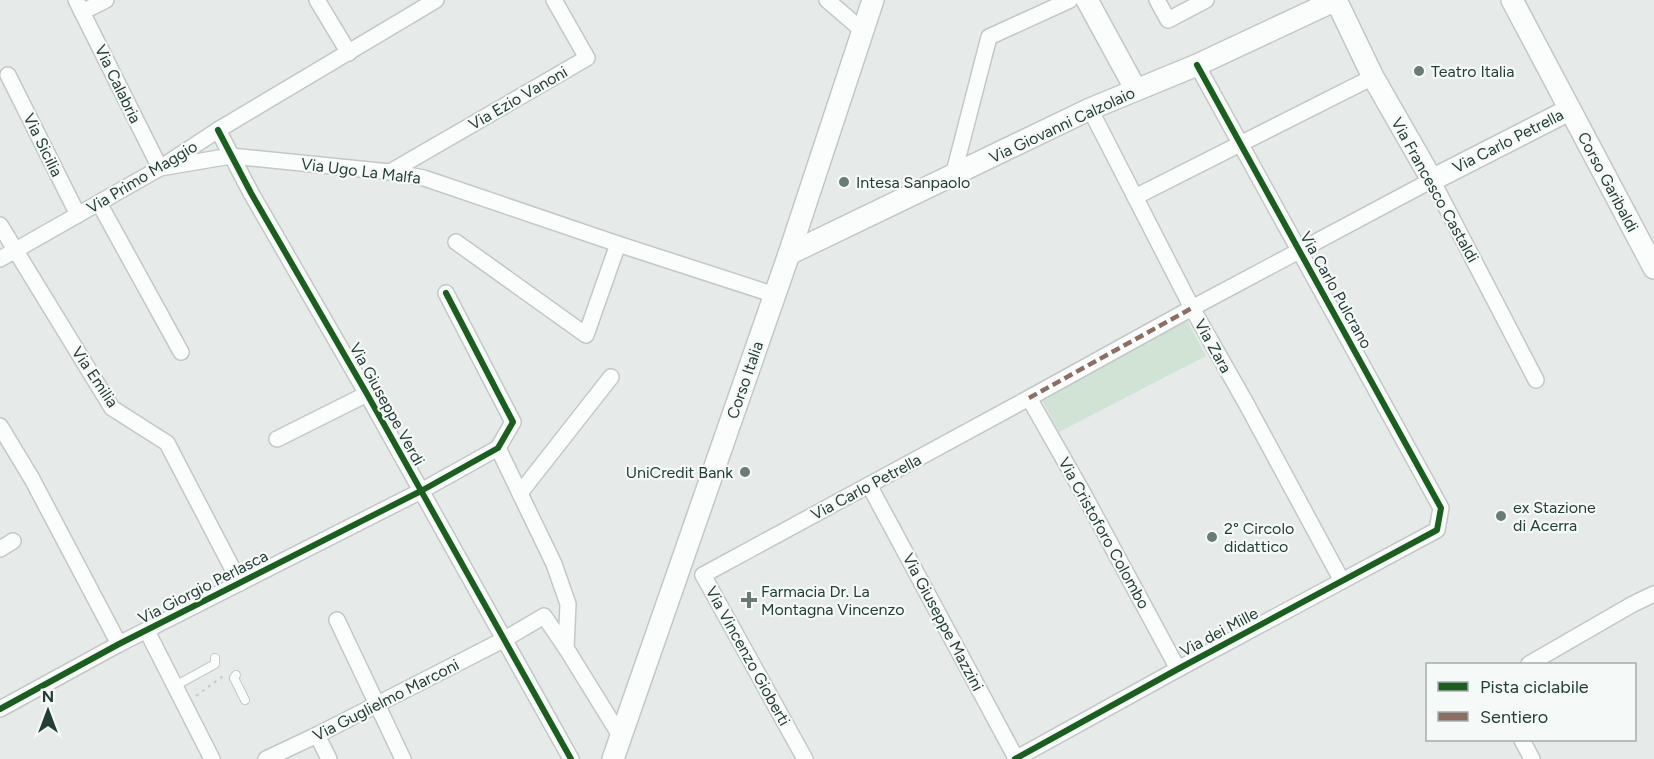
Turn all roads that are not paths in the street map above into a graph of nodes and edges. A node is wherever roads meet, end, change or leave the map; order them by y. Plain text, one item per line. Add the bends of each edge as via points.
1 (106, 0) edge
2 (317, 0) edge
3 (436, 0) edge
4 (554, 0) edge
5 (827, 0) edge
6 (873, 0) edge
7 (1070, 0) edge
8 (1088, 0) edge
9 (1157, 0) edge
10 (1206, 0) edge
11 (1336, 0) edge
12 (1512, 0) edge
13 (414, 5) edge
14 (79, 6) edge
15 (863, 31) junction
16 (349, 53) junction
17 (1197, 65) junction
18 (8, 75) dead end
19 (1373, 77) junction
20 (1136, 90) junction
21 (1090, 109) junction
22 (1569, 110) junction
23 (218, 130) junction
24 (1241, 144) junction
25 (231, 156) junction
26 (160, 168) junction
27 (390, 172) junction
28 (953, 176) junction
29 (1432, 180) junction
30 (1136, 197) junction
31 (99, 203) junction
32 (78, 215) junction
33 (0, 225) edge
34 (456, 242) dead end
35 (618, 244) junction
36 (15, 250) junction
37 (1299, 251) junction
38 (789, 254) junction
39 (0, 259) edge
40 (1654, 268) edge
41 (446, 293) dead end
42 (775, 295) junction
43 (1192, 308) junction
44 (181, 352) dead end
45 (611, 377) dead end
46 (1536, 380) dead end
47 (367, 394) junction
48 (1029, 398) junction
49 (0, 426) edge
50 (277, 439) dead end
51 (498, 448) junction
52 (869, 485) junction
53 (421, 491) junction
54 (520, 493) junction
55 (1437, 530) joint
56 (678, 572) junction
57 (703, 575) junction
58 (1342, 580) junction
59 (240, 583) junction
60 (1654, 594) edge
61 (336, 620) dead end
62 (147, 631) junction
63 (505, 639) junction
64 (119, 644) junction
65 (566, 648) junction
66 (215, 658) dead end
67 (1531, 663) edge
68 (1178, 669) junction
69 (236, 675) dead end
70 (175, 686) junction
71 (245, 700) dead end
72 (376, 703) junction
73 (0, 709) edge
74 (317, 735) junction
75 (621, 736) junction
76 (1523, 741) edge
77 (212, 759) edge
78 (266, 759) edge
79 (329, 759) edge
80 (403, 759) edge
81 (571, 759) edge
82 (613, 759) edge
83 (805, 759) edge
84 (1015, 759) edge
85 (1532, 759) edge

1 - 14 street
2 - 16 street
3 - 13 street, Via Primo Maggio
4 - 27 street, Via Ezio Vanoni via 587,58
5 - 15 street
6 - 15 main road, Corso Italia
7 - 28 street via 990,37
8 - 20 main road
9 - 10 street via 1168,20
11 - 17 main road, Via Giovanni Calzolaio
11 - 19 main road, Via Francesco Castaldi
12 - 22 main road, Corso Garibaldi
13 - 16 street, Via Primo Maggio
14 - 26 street, Via Calabria
15 - 38 main road, Corso Italia
16 - 23 street, Via Primo Maggio
17 - 20 main road, Via Giovanni Calzolaio
17 - 24 street, Via Carlo Pulcrano
18 - 32 street, Via Sicilia
19 - 24 street
19 - 29 main road, Via Francesco Castaldi
20 - 21 main road, Via Giovanni Calzolaio
21 - 28 main road, Via Giovanni Calzolaio
21 - 30 street, Via Zara
22 - 29 main road, Via Carlo Petrella
22 - 40 main road, Corso Garibaldi
23 - 25 street
23 - 26 street, Via Primo Maggio
24 - 30 street
24 - 37 street, Via Carlo Pulcrano
25 - 26 street, Via Ugo La Malfa
25 - 27 street, Via Ugo La Malfa
25 - 47 street, Via Giuseppe Verdi
26 - 31 street, Via Primo Maggio
27 - 35 street, Via Ugo La Malfa via 424,178
28 - 38 main road, Via Giovanni Calzolaio
29 - 37 street, Via Carlo Petrella
29 - 46 street, Via Francesco Castaldi
30 - 43 street, Via Zara
31 - 32 street, Via Primo Maggio
31 - 44 street
32 - 36 street, Via Primo Maggio
33 - 36 street, Via Emilia
34 - 35 street via 586,335
35 - 42 street, Via Ugo La Malfa
36 - 39 street, Via Primo Maggio
36 - 59 street, Via Emilia via 112,408 167,443
37 - 43 street, Via Carlo Petrella
37 - 55 street, Via Carlo Pulcrano via 1441,508
38 - 42 main road, Corso Italia
41 - 51 street via 513,422
42 - 56 main road, Corso Italia
43 - 48 street, Via Carlo Petrella
43 - 58 street, Via Zara
45 - 54 street
47 - 50 street
47 - 53 street, Via Giuseppe Verdi
48 - 52 street, Via Carlo Petrella
48 - 68 street, Via Cristoforo Colombo
49 - 64 street
51 - 53 street, Via Giorgio Perlasca
51 - 54 street
52 - 57 street, Via Carlo Petrella
52 - 84 street, Via Giuseppe Mazzini
53 - 59 street, Via Giorgio Perlasca
53 - 63 street, Via Giuseppe Verdi
54 - 65 street via 554,564 568,604
55 - 58 street, Via dei Mille
56 - 57 street, Via Vincenzo Gioberti
56 - 75 main road, Corso Italia
57 - 83 street, Via Vincenzo Gioberti
58 - 68 street, Via dei Mille
59 - 62 street, Via Giorgio Perlasca
60 - 67 street
61 - 72 street
62 - 64 street, Via Giorgio Perlasca
62 - 70 street
63 - 65 street, Via Guglielmo Marconi via 544,616
63 - 72 street, Via Guglielmo Marconi
63 - 81 street, Via Giuseppe Verdi
64 - 73 street, Via Giorgio Perlasca
65 - 75 street
66 - 70 lane via 215,664
68 - 84 street, Via dei Mille
69 - 71 lane
70 - 77 street
72 - 74 street, Via Guglielmo Marconi
72 - 80 street
74 - 78 street, Via Guglielmo Marconi
74 - 79 street
75 - 82 main road, Corso Italia
76 - 85 street

